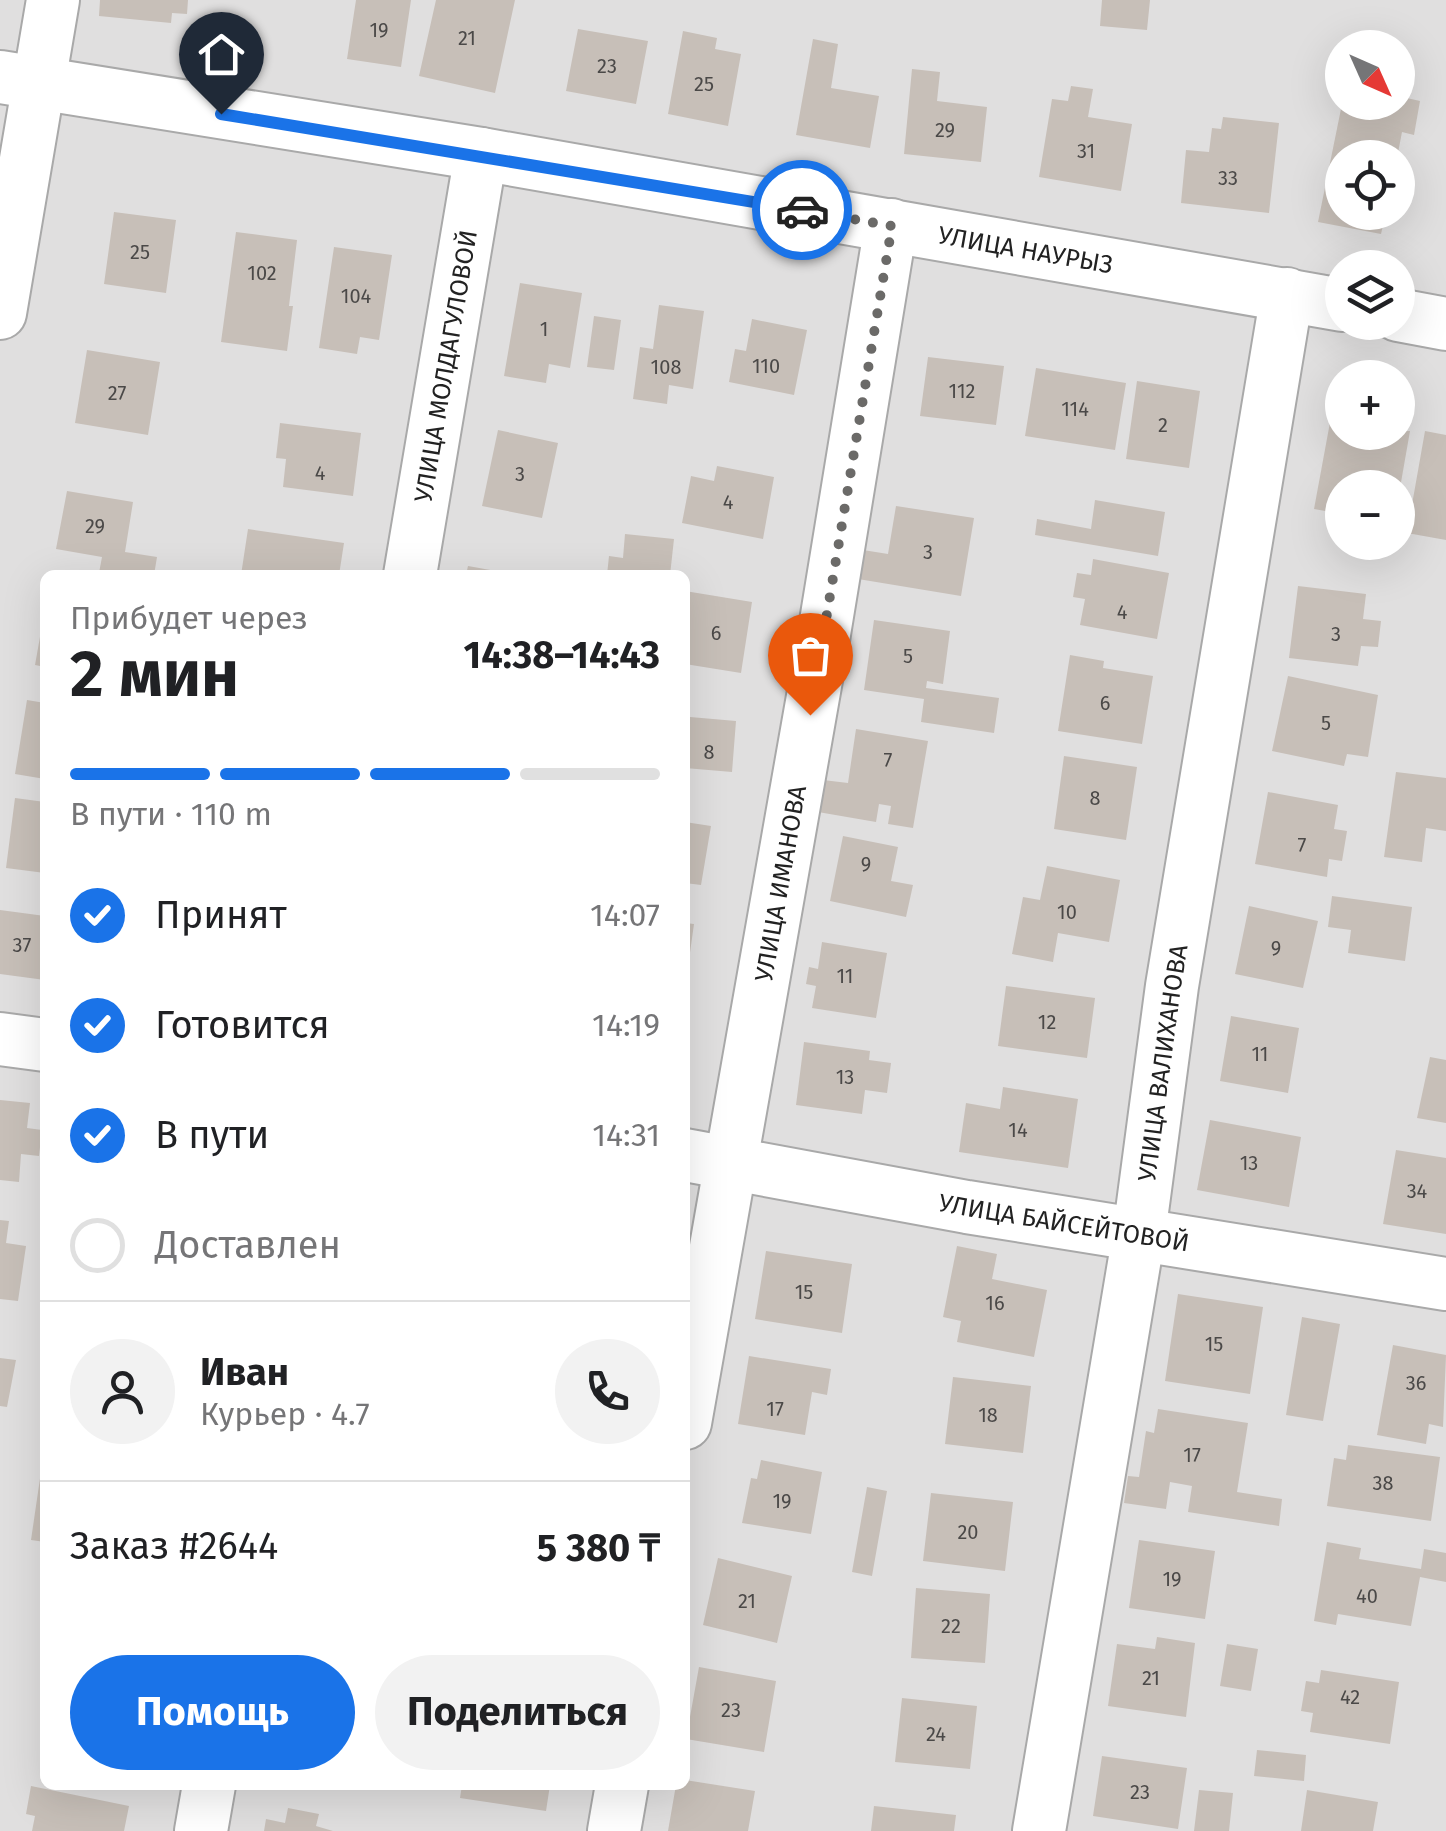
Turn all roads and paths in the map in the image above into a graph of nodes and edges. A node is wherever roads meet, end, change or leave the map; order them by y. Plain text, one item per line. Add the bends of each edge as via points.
1 (53, 0) edge
2 (20, 80) edge
3 (482, 154) junction
4 (892, 226) junction
5 (1287, 294) junction
6 (1325, 301) edge
7 (0, 313) edge
8 (1415, 318) edge
9 (1446, 324) edge
10 (411, 570) edge
11 (0, 1039) edge
12 (40, 1044) edge
13 (708, 1160) edge
14 (1139, 1234) junction
15 (1446, 1284) edge
16 (690, 1366) edge
17 (208, 1790) edge
18 (621, 1790) edge
19 (201, 1831) edge
20 (614, 1831) edge
21 (1039, 1831) edge

1 - 2 street
2 - 3 street, УЛИЦА НАУРЫЗ
2 - 7 street
3 - 4 street, УЛИЦА НАУРЫЗ
3 - 10 street, УЛИЦА МОЛДАГУЛОВОЙ
4 - 5 street, УЛИЦА НАУРЫЗ
4 - 13 street, УЛИЦА ИМАНОВА via 823,640
5 - 6 street, УЛИЦА НАУРЫЗ
5 - 14 street, УЛИЦА ВАЛИХАНОВА via 1175,966
8 - 9 street
11 - 12 street
13 - 14 street, УЛИЦА БАЙСЕЙТОВОЙ
13 - 16 street, УЛИЦА ИМАНОВА
14 - 15 street, УЛИЦА БАЙСЕЙТОВОЙ
14 - 21 street, УЛИЦА ВАЛИХАНОВА
17 - 19 street
18 - 20 street

